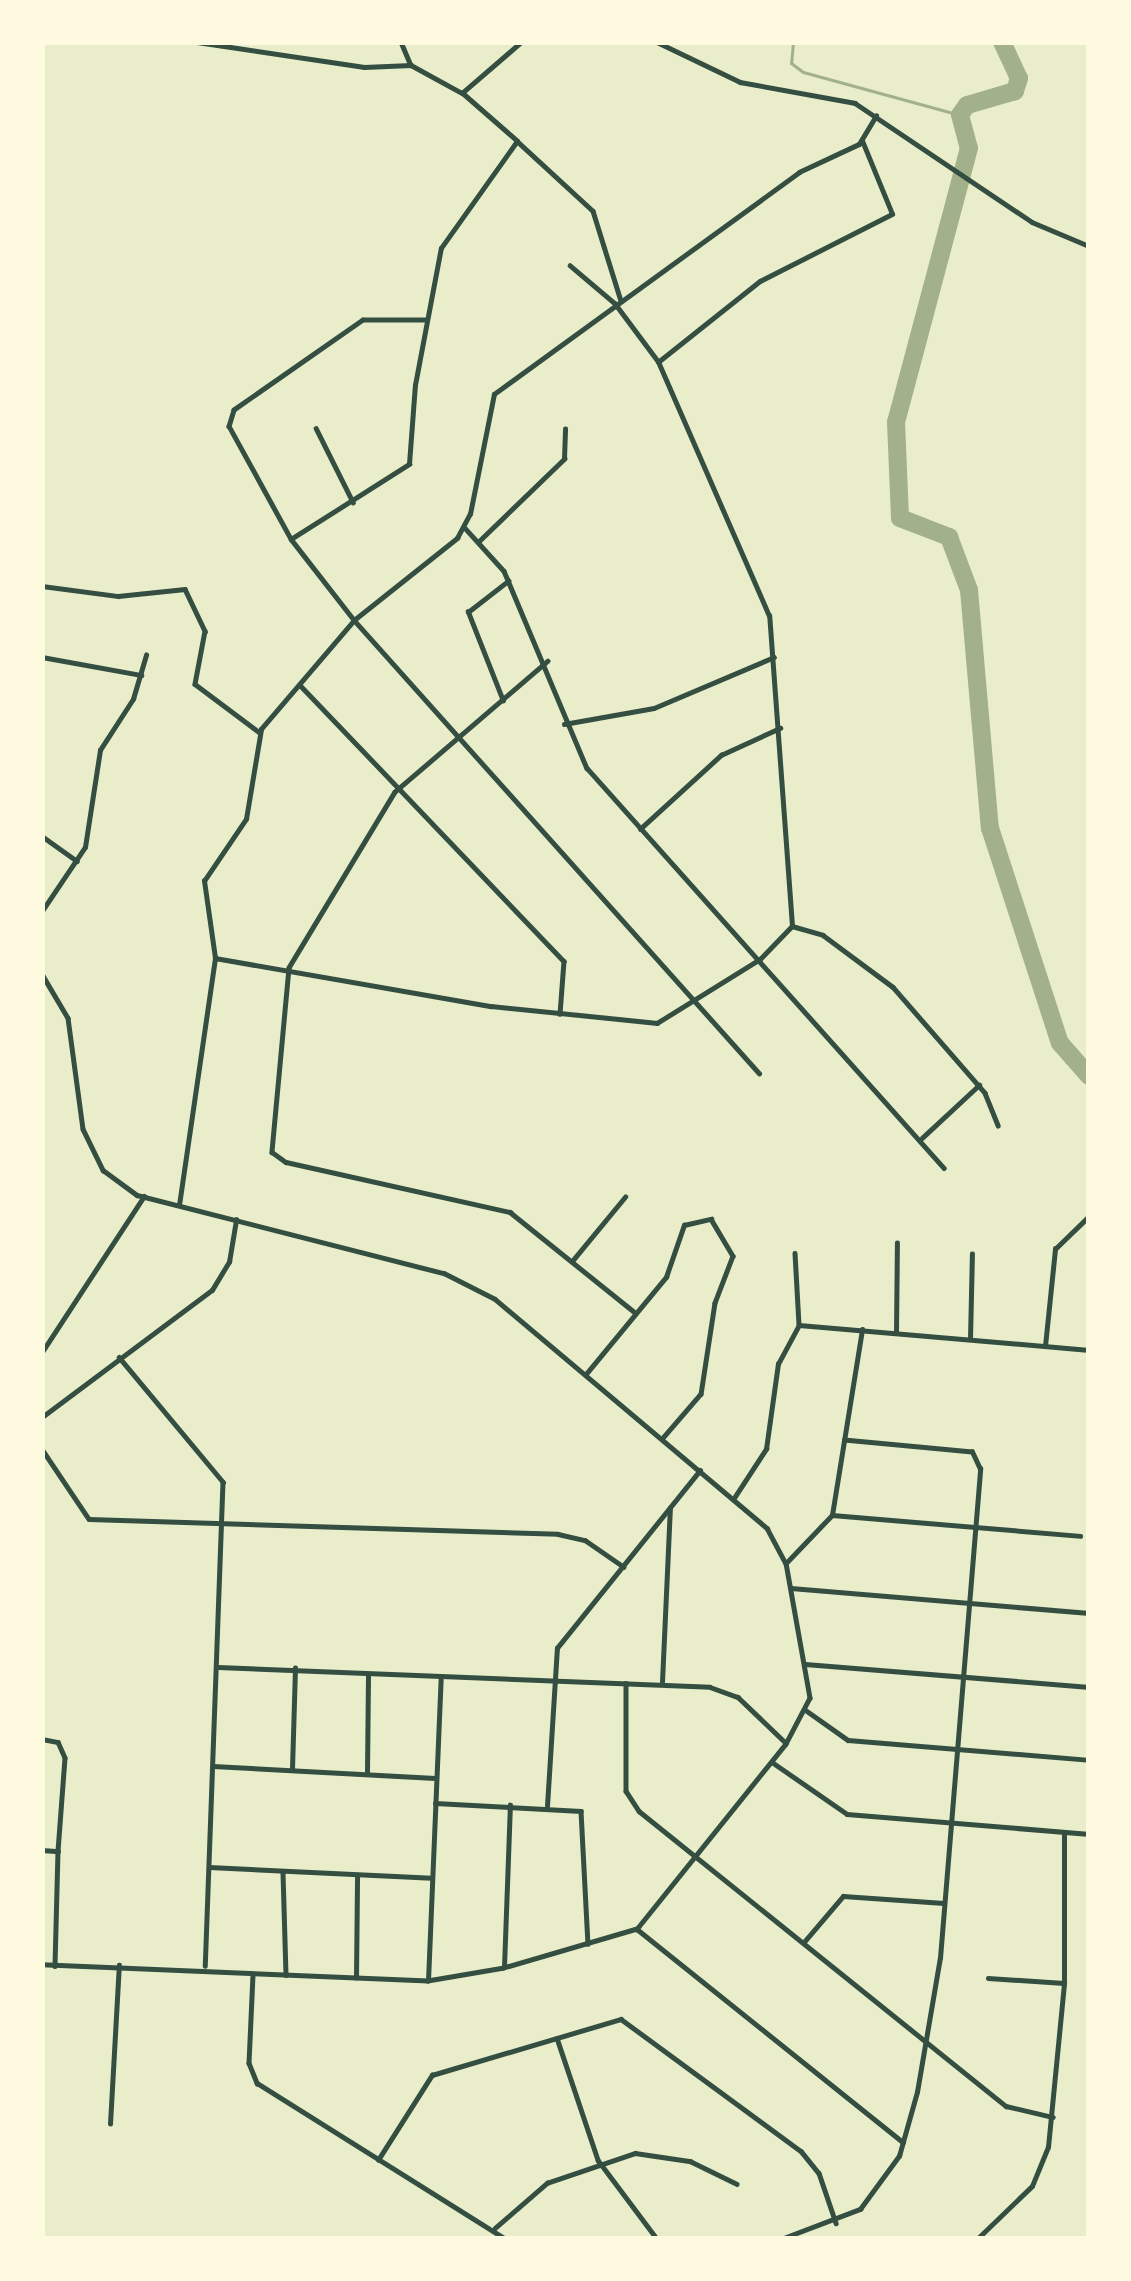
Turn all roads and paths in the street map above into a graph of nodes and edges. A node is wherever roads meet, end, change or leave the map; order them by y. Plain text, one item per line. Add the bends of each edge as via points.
1 (197, 42) edge
2 (401, 42) edge
3 (521, 42) edge
4 (657, 42) edge
5 (411, 65) junction
6 (462, 93) junction
7 (876, 116) junction
8 (517, 141) junction
9 (862, 141) junction
10 (1089, 246) edge
11 (570, 266) dead end
12 (618, 303) junction
13 (425, 320) junction
14 (658, 362) junction
15 (316, 428) dead end
16 (565, 428) dead end
17 (353, 502) junction
18 (464, 527) junction
19 (291, 539) junction
20 (478, 542) junction
21 (508, 581) junction
22 (42, 586) edge
23 (354, 620) junction
24 (146, 655) dead end
25 (42, 657) edge
26 (774, 657) junction
27 (548, 662) junction
28 (141, 675) junction
29 (300, 685) junction
30 (503, 701) junction
31 (564, 724) junction
32 (780, 728) junction
33 (260, 732) junction
34 (458, 745) junction
35 (395, 792) junction
36 (640, 829) junction
37 (42, 836) edge
38 (77, 861) junction
39 (42, 911) edge
40 (792, 926) junction
41 (214, 958) junction
42 (760, 959) junction
43 (289, 968) junction
44 (42, 974) edge
45 (697, 1005) junction
46 (560, 1014) junction
47 (759, 1073) dead end
48 (979, 1085) junction
49 (998, 1125) dead end
50 (922, 1138) junction
51 (944, 1168) dead end
52 (144, 1196) junction
53 (626, 1197) dead end
54 (179, 1205) junction
55 (1089, 1216) edge
56 (236, 1220) junction
57 (897, 1243) dead end
58 (795, 1252) dead end
59 (972, 1254) dead end
60 (573, 1260) junction
61 (633, 1311) junction
62 (800, 1325) junction
63 (862, 1329) junction
64 (896, 1332) junction
65 (970, 1339) junction
66 (1045, 1346) junction
67 (1089, 1350) edge
68 (42, 1352) edge
69 (119, 1357) junction
70 (586, 1375) junction
71 (42, 1417) edge
72 (663, 1439) junction
73 (845, 1440) junction
74 (42, 1449) edge
75 (700, 1470) junction
76 (734, 1498) junction
77 (670, 1508) junction
78 (832, 1515) junction
79 (221, 1522) junction
80 (975, 1528) junction
81 (1080, 1536) dead end
82 (786, 1563) junction
83 (624, 1567) junction
84 (790, 1588) junction
85 (968, 1602) junction
86 (1089, 1613) edge
87 (805, 1664) junction
88 (218, 1667) junction
89 (295, 1668) junction
90 (368, 1674) junction
91 (962, 1676) junction
92 (441, 1677) junction
93 (550, 1681) junction
94 (626, 1683) junction
95 (662, 1684) junction
96 (1089, 1687) edge
97 (807, 1711) junction
98 (42, 1738) edge
99 (787, 1744) junction
100 (956, 1750) junction
101 (1089, 1760) edge
102 (772, 1762) junction
103 (212, 1766) junction
104 (292, 1769) junction
105 (367, 1772) junction
106 (434, 1778) junction
107 (434, 1803) junction
108 (510, 1805) junction
109 (547, 1806) junction
110 (950, 1823) junction
111 (1064, 1834) junction
112 (1089, 1834) edge
113 (42, 1850) edge
114 (58, 1850) junction
115 (695, 1857) junction
116 (209, 1867) junction
117 (284, 1871) junction
118 (357, 1873) junction
119 (431, 1878) junction
120 (944, 1904) junction
121 (637, 1929) junction
122 (803, 1942) junction
123 (588, 1944) junction
124 (42, 1965) edge
125 (55, 1966) junction
126 (119, 1966) junction
127 (504, 1968) junction
128 (205, 1969) junction
129 (253, 1975) junction
130 (286, 1975) junction
131 (356, 1978) junction
132 (988, 1978) dead end
133 (428, 1981) junction
134 (1064, 1984) junction
135 (556, 2038) junction
136 (929, 2042) junction
137 (1053, 2117) junction
138 (110, 2123) dead end
139 (903, 2142) junction
140 (378, 2160) junction
141 (598, 2160) junction
142 (737, 2183) dead end
143 (836, 2222) junction
144 (496, 2228) junction
145 (506, 2239) edge
146 (657, 2239) edge
147 (781, 2239) edge
148 (977, 2239) edge

1 - 5 street via 343,64
2 - 5 street
3 - 6 street
4 - 7 street via 740,82 843,98
5 - 6 street
6 - 8 street
7 - 9 street
7 - 10 street via 1043,228
8 - 12 street via 593,211
8 - 13 street via 441,248
9 - 12 street via 799,172
9 - 14 street via 892,214 760,281
11 - 12 street
12 - 14 street
12 - 18 street via 491,398
13 - 17 street via 409,464
13 - 19 street via 363,320 229,415
14 - 26 street via 766,606
15 - 17 street
16 - 20 street via 564,459
17 - 19 street
18 - 20 street
18 - 23 street
19 - 23 street
20 - 21 street
21 - 27 street
21 - 30 street via 468,612
22 - 33 street via 118,596 185,589 205,631 195,683
23 - 29 street
23 - 34 street
24 - 28 street
25 - 28 street
26 - 31 street via 654,708
26 - 32 street
27 - 30 street
27 - 31 street
28 - 38 street via 100,750 93,822
29 - 33 street
29 - 35 street
30 - 34 street
31 - 36 street via 587,768
32 - 36 street via 721,755
32 - 40 street
33 - 41 street via 246,819 204,881
34 - 35 street
34 - 45 street
35 - 43 street
35 - 46 street via 564,961
36 - 42 street
37 - 38 street
38 - 39 street
40 - 42 street
40 - 48 street via 823,935 893,987
41 - 43 street
41 - 54 street
42 - 45 street
42 - 50 street
43 - 46 street
43 - 60 street via 274,1157 510,1212
44 - 52 street via 68,1018 92,1154
45 - 46 street via 657,1023
45 - 47 street
48 - 49 street
48 - 50 street
50 - 51 street
52 - 54 street
52 - 68 street
53 - 60 street
54 - 56 street
55 - 66 street via 1055,1249
56 - 69 street via 229,1262 212,1290
56 - 70 street via 463,1280
57 - 64 street
58 - 62 street
59 - 65 street
60 - 61 street
61 - 70 street
61 - 72 street via 666,1277 684,1225 711,1219 733,1256 715,1304 701,1394
62 - 63 street
62 - 76 street via 778,1364 766,1448
63 - 64 street
63 - 73 street
64 - 65 street
65 - 66 street
66 - 67 street
69 - 71 street
69 - 79 street via 216,1468
70 - 72 street
72 - 75 street
73 - 78 street
73 - 80 street via 975,1454
74 - 79 street via 89,1519
75 - 76 street
75 - 77 street
76 - 82 street via 767,1528
77 - 83 street
77 - 95 street
78 - 80 street
78 - 82 street
79 - 83 street via 558,1534 585,1540
79 - 88 street
80 - 81 street
80 - 85 street
82 - 84 street
83 - 93 street via 557,1648
84 - 85 street
84 - 87 street
85 - 86 street
85 - 91 street
87 - 91 street
87 - 97 street
88 - 89 street
88 - 103 street
89 - 90 street
89 - 104 street
90 - 92 street
90 - 105 street
91 - 96 street
91 - 100 street
92 - 93 street
92 - 106 street
93 - 94 street
93 - 109 street
94 - 95 street
94 - 115 street via 630,1801
95 - 99 street via 732,1692
97 - 99 street
97 - 100 street via 848,1740
98 - 114 street via 64,1753
99 - 102 street
100 - 101 street
100 - 110 street
102 - 110 street via 842,1813
102 - 115 street
103 - 104 street
103 - 116 street
104 - 105 street
105 - 106 street
106 - 107 street
107 - 108 street
107 - 119 street
108 - 109 street
108 - 127 street
109 - 123 street via 584,1816
110 - 111 street
110 - 120 street
111 - 112 street
111 - 134 street
113 - 114 street
114 - 125 street
115 - 121 street
115 - 122 street
116 - 117 street
116 - 128 street
117 - 118 street
117 - 130 street
118 - 119 street
118 - 131 street
119 - 133 street
120 - 122 street via 843,1896
120 - 136 street
121 - 123 street
121 - 139 street
122 - 136 street
123 - 127 street
124 - 125 street
125 - 126 street
126 - 128 street
126 - 138 street
127 - 133 street
128 - 129 street
129 - 130 street
129 - 140 street via 254,2079
130 - 131 street
131 - 133 street
132 - 134 street
134 - 137 street
135 - 140 street via 432,2075
135 - 141 street
135 - 143 street via 622,2019 638,2025 801,2151 819,2173
136 - 137 street via 1006,2106
136 - 139 street
137 - 148 street via 1032,2186
139 - 143 street via 860,2209
140 - 144 street
141 - 142 street via 654,2152
141 - 144 street via 547,2183
141 - 146 street
143 - 147 street
144 - 145 street

